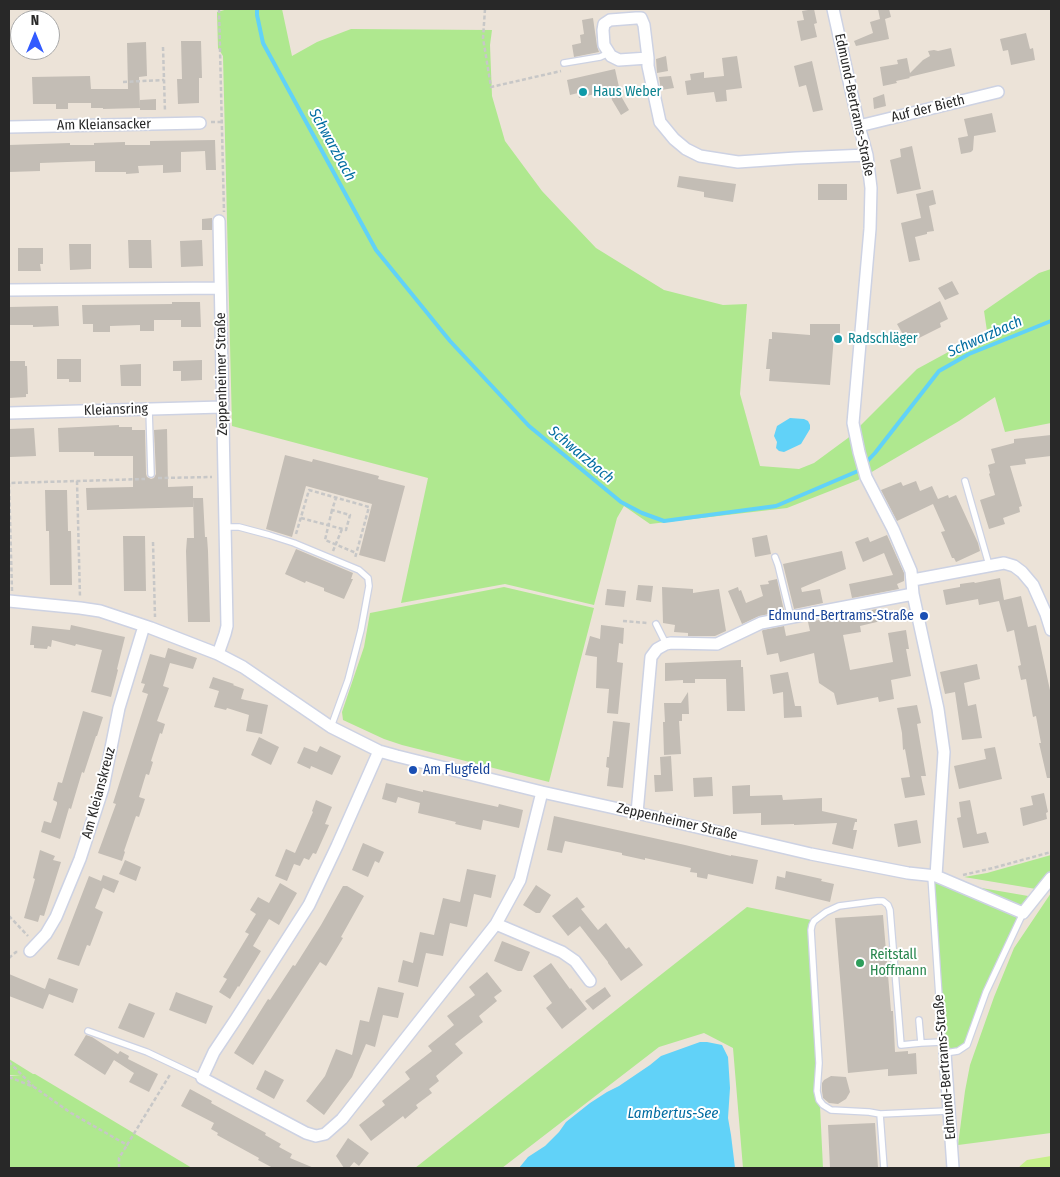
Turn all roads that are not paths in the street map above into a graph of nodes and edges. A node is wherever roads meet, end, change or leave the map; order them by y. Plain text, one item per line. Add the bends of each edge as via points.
1 (833, 9) edge
2 (609, 53) junction
3 (648, 58) junction
4 (564, 63) dead end
5 (998, 92) dead end
6 (200, 123) dead end
7 (859, 126) junction
8 (9, 127) edge
9 (867, 155) junction
10 (219, 221) road end
11 (220, 288) junction
12 (9, 290) edge
13 (222, 407) junction
14 (149, 409) junction
15 (9, 413) edge
16 (151, 474) dead end
17 (965, 480) dead end
18 (225, 527) junction
19 (775, 557) dead end
20 (989, 565) junction
21 (913, 580) junction
22 (913, 594) junction
23 (10, 602) edge
24 (791, 618) junction
25 (656, 624) road end
26 (148, 627) junction
27 (1051, 630) edge
28 (666, 644) junction
29 (218, 654) junction
30 (331, 727) junction
31 (379, 751) junction
32 (542, 792) junction
33 (636, 813) junction
34 (933, 876) junction
35 (1051, 878) edge
36 (1023, 913) junction
37 (496, 924) junction
38 (33, 947) road end
39 (590, 981) dead end
40 (919, 1020) dead end
41 (88, 1031) dead end
42 (942, 1042) junction
43 (921, 1043) junction
44 (945, 1054) junction
45 (202, 1078) junction
46 (948, 1111) junction
47 (880, 1114) junction
48 (884, 1168) edge
49 (953, 1168) edge

1 - 7 street, Edmund-Bertrams-Straße
2 - 3 street via 619,60
2 - 3 street via 604,45 604,24 610,20 642,18
2 - 4 lane
3 - 9 street via 660,122 674,139 700,156 738,162
5 - 7 street, Auf der Bieth
6 - 8 street, Am Kleiansacker
7 - 9 street, Edmund-Bertrams-Straße
9 - 21 street, Edmund-Bertrams-Straße via 871,188 870,229 853,423 866,477 893,529
10 - 11 street, Zeppenheimer Straße
11 - 12 street
11 - 13 street, Zeppenheimer Straße
13 - 14 street, Kleiansring
13 - 18 street, Zeppenheimer Straße
14 - 15 street, Kleiansring
14 - 16 lane
17 - 20 lane
18 - 29 street, Zeppenheimer Straße via 226,626
18 - 30 lane via 239,527 294,543 359,570 368,578 361,630
19 - 24 lane
20 - 21 street
20 - 27 street via 1004,563 1022,572 1033,585
21 - 22 street, Edmund-Bertrams-Straße
22 - 24 street
22 - 34 street, Edmund-Bertrams-Straße via 944,752
23 - 26 street, Zeppenheimer Straße via 100,611
24 - 28 street via 761,623 716,644
25 - 28 lane
26 - 29 street, Zeppenheimer Straße
26 - 38 street, Am Kleianskreuz via 121,700 103,788 80,859 56,917
28 - 33 street via 651,657
29 - 30 street, Zeppenheimer Straße via 243,667
30 - 31 street, Zeppenheimer Straße
31 - 32 street, Zeppenheimer Straße
31 - 45 street via 309,904 214,1052
32 - 33 street, Zeppenheimer Straße
32 - 37 street via 520,880
33 - 34 street, Zeppenheimer Straße via 811,854
34 - 36 street, Zeppenheimer Straße
34 - 42 lane, Edmund-Bertrams-Straße
35 - 36 street
36 - 44 lane via 986,992 967,1044 958,1051
37 - 39 street via 562,952 576,961
37 - 45 street via 342,1119 325,1134 306,1134
40 - 43 lane
41 - 45 lane via 148,1052
42 - 43 lane
42 - 44 lane, Edmund-Bertrams-Straße
43 - 47 lane via 901,1044 888,905 877,901 839,906 814,921 811,930 819,1100 831,1110
44 - 46 street, Edmund-Bertrams-Straße
46 - 47 lane
46 - 49 street, Edmund-Bertrams-Straße
47 - 48 lane

